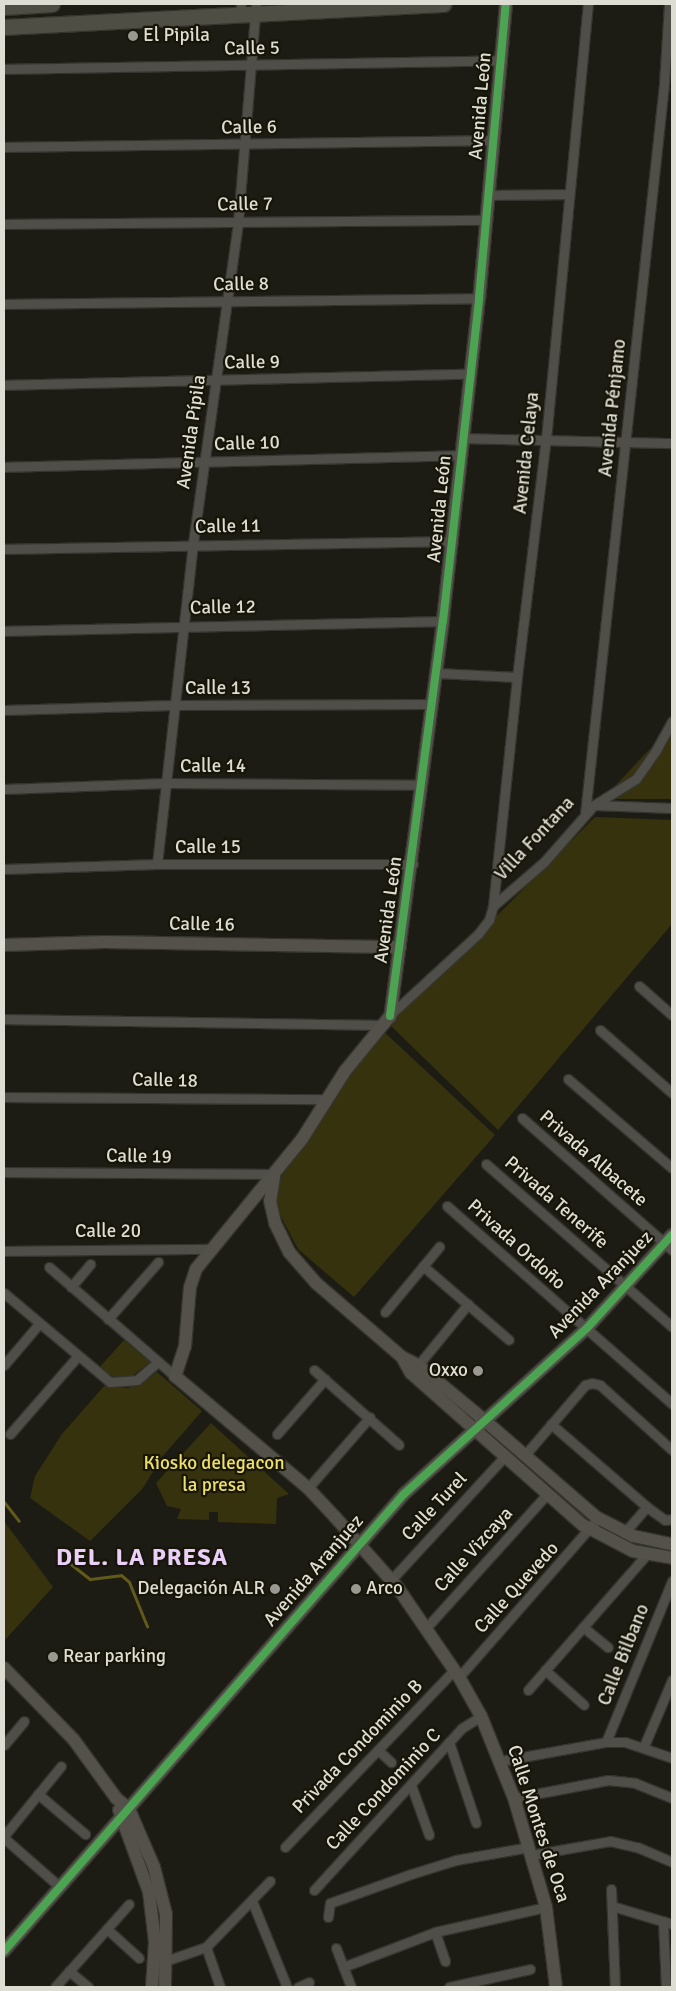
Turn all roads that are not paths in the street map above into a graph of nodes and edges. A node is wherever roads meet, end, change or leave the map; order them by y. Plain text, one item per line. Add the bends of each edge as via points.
1 (52, 4) edge
2 (443, 4) edge
3 (506, 4) edge
4 (588, 4) edge
5 (669, 4) edge
6 (4, 7) edge
7 (240, 9) edge
8 (256, 9) edge
9 (4, 27) edge
10 (502, 60) junction
11 (252, 66) junction
12 (4, 69) edge
13 (494, 140) junction
14 (246, 144) junction
15 (4, 147) edge
16 (568, 194) junction
17 (489, 196) junction
18 (486, 220) junction
19 (238, 222) junction
20 (4, 224) edge
21 (480, 298) junction
22 (227, 301) junction
23 (4, 304) edge
24 (470, 374) junction
25 (216, 380) junction
26 (4, 385) edge
27 (464, 438) junction
28 (546, 439) junction
29 (626, 442) junction
30 (672, 444) edge
31 (462, 455) junction
32 (204, 462) junction
33 (4, 467) edge
34 (453, 541) junction
35 (193, 543) junction
36 (4, 549) edge
37 (443, 621) junction
38 (184, 625) junction
39 (4, 631) edge
40 (437, 673) junction
41 (517, 677) junction
42 (432, 704) junction
43 (173, 705) junction
44 (4, 710) edge
45 (672, 721) edge
46 (165, 783) junction
47 (422, 785) junction
48 (4, 789) edge
49 (594, 805) junction
50 (672, 808) edge
51 (585, 814) junction
52 (157, 864) junction
53 (413, 864) junction
54 (4, 869) edge
55 (493, 906) junction
56 (4, 945) edge
57 (400, 947) junction
58 (639, 986) dead end
59 (390, 1016) junction
60 (672, 1016) edge
61 (4, 1019) edge
62 (381, 1025) junction
63 (600, 1030) dead end
64 (568, 1079) dead end
65 (672, 1093) edge
66 (4, 1097) edge
67 (326, 1099) junction
68 (522, 1118) dead end
69 (486, 1164) dead end
70 (672, 1168) edge
71 (4, 1172) edge
72 (275, 1174) junction
73 (447, 1206) dead end
74 (670, 1243) edge
75 (439, 1247) dead end
76 (212, 1249) junction
77 (4, 1250) edge
78 (158, 1262) dead end
79 (90, 1264) dead end
80 (423, 1266) junction
81 (49, 1267) dead end
82 (71, 1286) junction
83 (626, 1286) junction
84 (4, 1293) edge
85 (468, 1304) junction
86 (385, 1312) dead end
87 (108, 1319) junction
88 (39, 1324) junction
89 (672, 1327) edge
90 (587, 1328) junction
91 (510, 1340) dead end
92 (77, 1357) junction
93 (158, 1362) junction
94 (4, 1365) edge
95 (415, 1369) junction
96 (314, 1370) dead end
97 (175, 1376) junction
98 (325, 1379) junction
99 (672, 1404) edge
100 (370, 1417) junction
101 (483, 1419) junction
102 (551, 1424) junction
103 (473, 1429) junction
104 (10, 1434) dead end
105 (277, 1434) dead end
106 (399, 1444) dead end
107 (672, 1450) edge
108 (524, 1456) junction
109 (504, 1457) junction
110 (308, 1488) junction
111 (547, 1494) junction
112 (647, 1507) junction
113 (598, 1518) junction
114 (672, 1519) edge
115 (590, 1530) junction
116 (624, 1533) junction
117 (360, 1544) junction
118 (672, 1544) edge
119 (647, 1554) junction
120 (672, 1558) edge
121 (391, 1580) junction
122 (672, 1581) edge
123 (583, 1627) junction
124 (426, 1628) junction
125 (608, 1648) dead end
126 (4, 1668) edge
127 (545, 1670) junction
128 (456, 1674) junction
129 (672, 1680) edge
130 (528, 1690) dead end
131 (584, 1705) dead end
132 (481, 1716) junction
133 (24, 1721) dead end
134 (449, 1742) junction
135 (606, 1742) junction
136 (4, 1745) edge
137 (644, 1746) junction
138 (378, 1750) junction
139 (672, 1758) edge
140 (500, 1761) junction
141 (391, 1762) dead end
142 (61, 1766) dead end
143 (411, 1785) junction
144 (38, 1794) junction
145 (514, 1798) junction
146 (672, 1798) edge
147 (125, 1813) junction
148 (476, 1823) dead end
149 (85, 1834) dead end
150 (429, 1834) dead end
151 (4, 1837) edge
152 (285, 1847) dead end
153 (530, 1851) junction
154 (672, 1862) edge
155 (270, 1881) dead end
156 (60, 1887) junction
157 (611, 1889) dead end
158 (314, 1890) dead end
159 (252, 1901) junction
160 (129, 1904) dead end
161 (612, 1906) junction
162 (546, 1907) junction
163 (328, 1917) dead end
164 (668, 1923) edge
165 (106, 1929) junction
166 (435, 1932) junction
167 (206, 1947) junction
168 (336, 1948) dead end
169 (4, 1951) edge
170 (139, 1958) dead end
171 (168, 1960) junction
172 (446, 1961) dead end
173 (343, 1967) junction
174 (530, 1969) dead end
175 (69, 1971) junction
176 (309, 1982) dead end
177 (472, 1984) edge
178 (55, 1987) edge
179 (88, 1987) edge
180 (152, 1987) edge
181 (165, 1987) edge
182 (220, 1987) edge
183 (287, 1987) edge
184 (298, 1987) edge
185 (351, 1987) edge
186 (449, 1987) edge
187 (556, 1987) edge
188 (615, 1987) edge
189 (666, 1987) edge

1 - 6 main road
2 - 8 main road
3 - 10 street, Avenida León
4 - 16 street, Avenida Celaya
5 - 29 street, Avenida Pénjamo via 664,84
7 - 8 main road
7 - 9 main road
8 - 11 street, Avenida Pípila
10 - 11 street, Calle 5
10 - 13 street, Avenida León
11 - 12 street, Calle 5
11 - 14 street, Avenida Pípila
13 - 14 street, Calle 6
13 - 17 street, Avenida León
14 - 15 street, Calle 6
14 - 19 street, Avenida Pípila
16 - 17 street
16 - 28 street, Avenida Celaya
17 - 18 street, Avenida León
18 - 19 street, Calle 7
18 - 21 street, Avenida León
19 - 20 street, Calle 7
19 - 22 street, Avenida Pípila
21 - 22 street, Calle 8
21 - 24 street, Avenida León
22 - 23 street, Calle 8
22 - 25 street, Avenida Pípila
24 - 25 street, Calle 9
24 - 27 street, Avenida León
25 - 26 street, Calle 9
25 - 32 street, Avenida Pípila
27 - 28 street
27 - 31 street, Avenida León
28 - 29 street
28 - 41 street, Avenida Celaya
29 - 30 street
29 - 51 street, Avenida Pénjamo
31 - 32 street, Calle 10
31 - 34 street, Avenida León
32 - 33 street, Calle 10
32 - 35 street, Avenida Pípila
34 - 35 street, Calle 11
34 - 37 street, Avenida León
35 - 36 street, Calle 11
35 - 38 street, Avenida Pípila
37 - 38 street, Calle 12
37 - 40 street, Avenida León
38 - 39 street, Calle 12
38 - 43 street, Avenida Pípila
40 - 41 street
40 - 42 street, Avenida León
41 - 55 street, Avenida Celaya
42 - 43 street, Calle 13
42 - 47 street, Avenida León
43 - 44 street, Calle 13
43 - 46 street, Avenida Pípila
45 - 49 street, Villa Fontana via 636,779
46 - 47 street, Calle 14
46 - 48 street, Calle 14
46 - 52 street, Avenida Pípila
47 - 53 street, Avenida León
49 - 50 street
49 - 51 street, Villa Fontana
51 - 55 street, Villa Fontana via 532,874
52 - 53 street, Calle 15
52 - 54 street, Calle 15
53 - 57 street, Avenida León
55 - 59 street, Villa Fontana via 489,920 478,934
56 - 57 street, Calle 16 via 105,942
57 - 59 street, Avenida León
58 - 60 street
59 - 62 street, Villa Fontana
61 - 62 street
62 - 67 street
63 - 65 street
64 - 70 street
66 - 67 street, Calle 18
67 - 72 street via 302,1139
68 - 74 street, Privada Albacete
69 - 83 street, Privada Tenerife
71 - 72 street, Calle 19
72 - 76 street
72 - 95 street via 270,1201 274,1223 289,1252 316,1283
73 - 90 street, Privada Ordoño
74 - 83 street, Avenida Aranjuez
75 - 80 street
76 - 77 street, Calle 20
76 - 97 street via 196,1269 190,1288 185,1346
78 - 87 street
79 - 82 street
80 - 85 street
80 - 86 street
81 - 82 street
82 - 87 street
83 - 89 street, Privada Tenerife
83 - 90 street, Avenida Aranjuez
84 - 88 street
85 - 91 street
85 - 95 street
87 - 93 street
88 - 92 street
88 - 94 street
90 - 99 street, Privada Ordoño
90 - 101 street, Avenida Aranjuez
92 - 93 street via 102,1378 117,1383 137,1380
92 - 104 street
93 - 97 street
95 - 101 street
95 - 103 street
96 - 98 street
97 - 110 street, Calle Montes de Oca
98 - 100 street
98 - 105 street
100 - 106 street
100 - 110 street
101 - 103 street, Avenida Aranjuez
101 - 108 street
102 - 107 street via 585,1385 592,1383 600,1385
102 - 108 street
102 - 112 street
103 - 109 street
103 - 117 street, Avenida Aranjuez via 411,1487
108 - 113 street
109 - 111 street
109 - 121 street, Calle Turel
110 - 117 street, Calle Montes de Oca
111 - 115 street
111 - 124 street, Calle Vizcaya
112 - 114 street via 666,1520
112 - 116 street
113 - 115 street, Calle Quevedo
113 - 116 street
115 - 119 street
115 - 128 street, Calle Quevedo
116 - 118 street
117 - 121 street, Calle Montes de Oca
117 - 147 street, Avenida Aranjuez
119 - 120 street
119 - 123 street
121 - 124 street, Calle Montes de Oca
122 - 135 street, Calle Bilbano
123 - 125 street
123 - 127 street
124 - 128 street, Calle Montes de Oca
126 - 147 street via 74,1740
127 - 130 street
127 - 131 street
128 - 132 street, Calle Montes de Oca
128 - 138 street, Privada Condominio B
129 - 137 street
132 - 134 street, Calle Condominio C
132 - 140 street, Calle Montes de Oca
133 - 136 street
134 - 143 street, Calle Condominio C
134 - 148 street
135 - 137 street
135 - 140 street
137 - 139 street
138 - 141 street
138 - 152 street, Privada Condominio B
140 - 145 street, Calle Montes de Oca
142 - 144 street
143 - 150 street
143 - 158 street, Calle Condominio C
144 - 149 street
144 - 151 street
145 - 146 street via 608,1780 635,1783
145 - 153 street, Calle Montes de Oca
147 - 156 street, Avenida Aranjuez
147 - 171 street via 159,1883 166,1914
147 - 180 street via 153,1916
151 - 156 street
153 - 154 street via 610,1841 637,1847
153 - 162 street, Calle Montes de Oca
153 - 163 street via 456,1860 411,1874 330,1903
155 - 159 street
156 - 169 street, Avenida Aranjuez
157 - 161 street
159 - 167 street
159 - 183 street
160 - 165 street
161 - 164 street
161 - 188 street
162 - 166 street
162 - 187 street, Calle Montes de Oca
164 - 189 street
165 - 170 street
165 - 175 street
166 - 172 street
166 - 173 street
167 - 171 street
167 - 182 street
168 - 173 street
171 - 181 street
173 - 185 street
174 - 177 street
175 - 178 street
175 - 179 street
176 - 184 street
177 - 186 street

